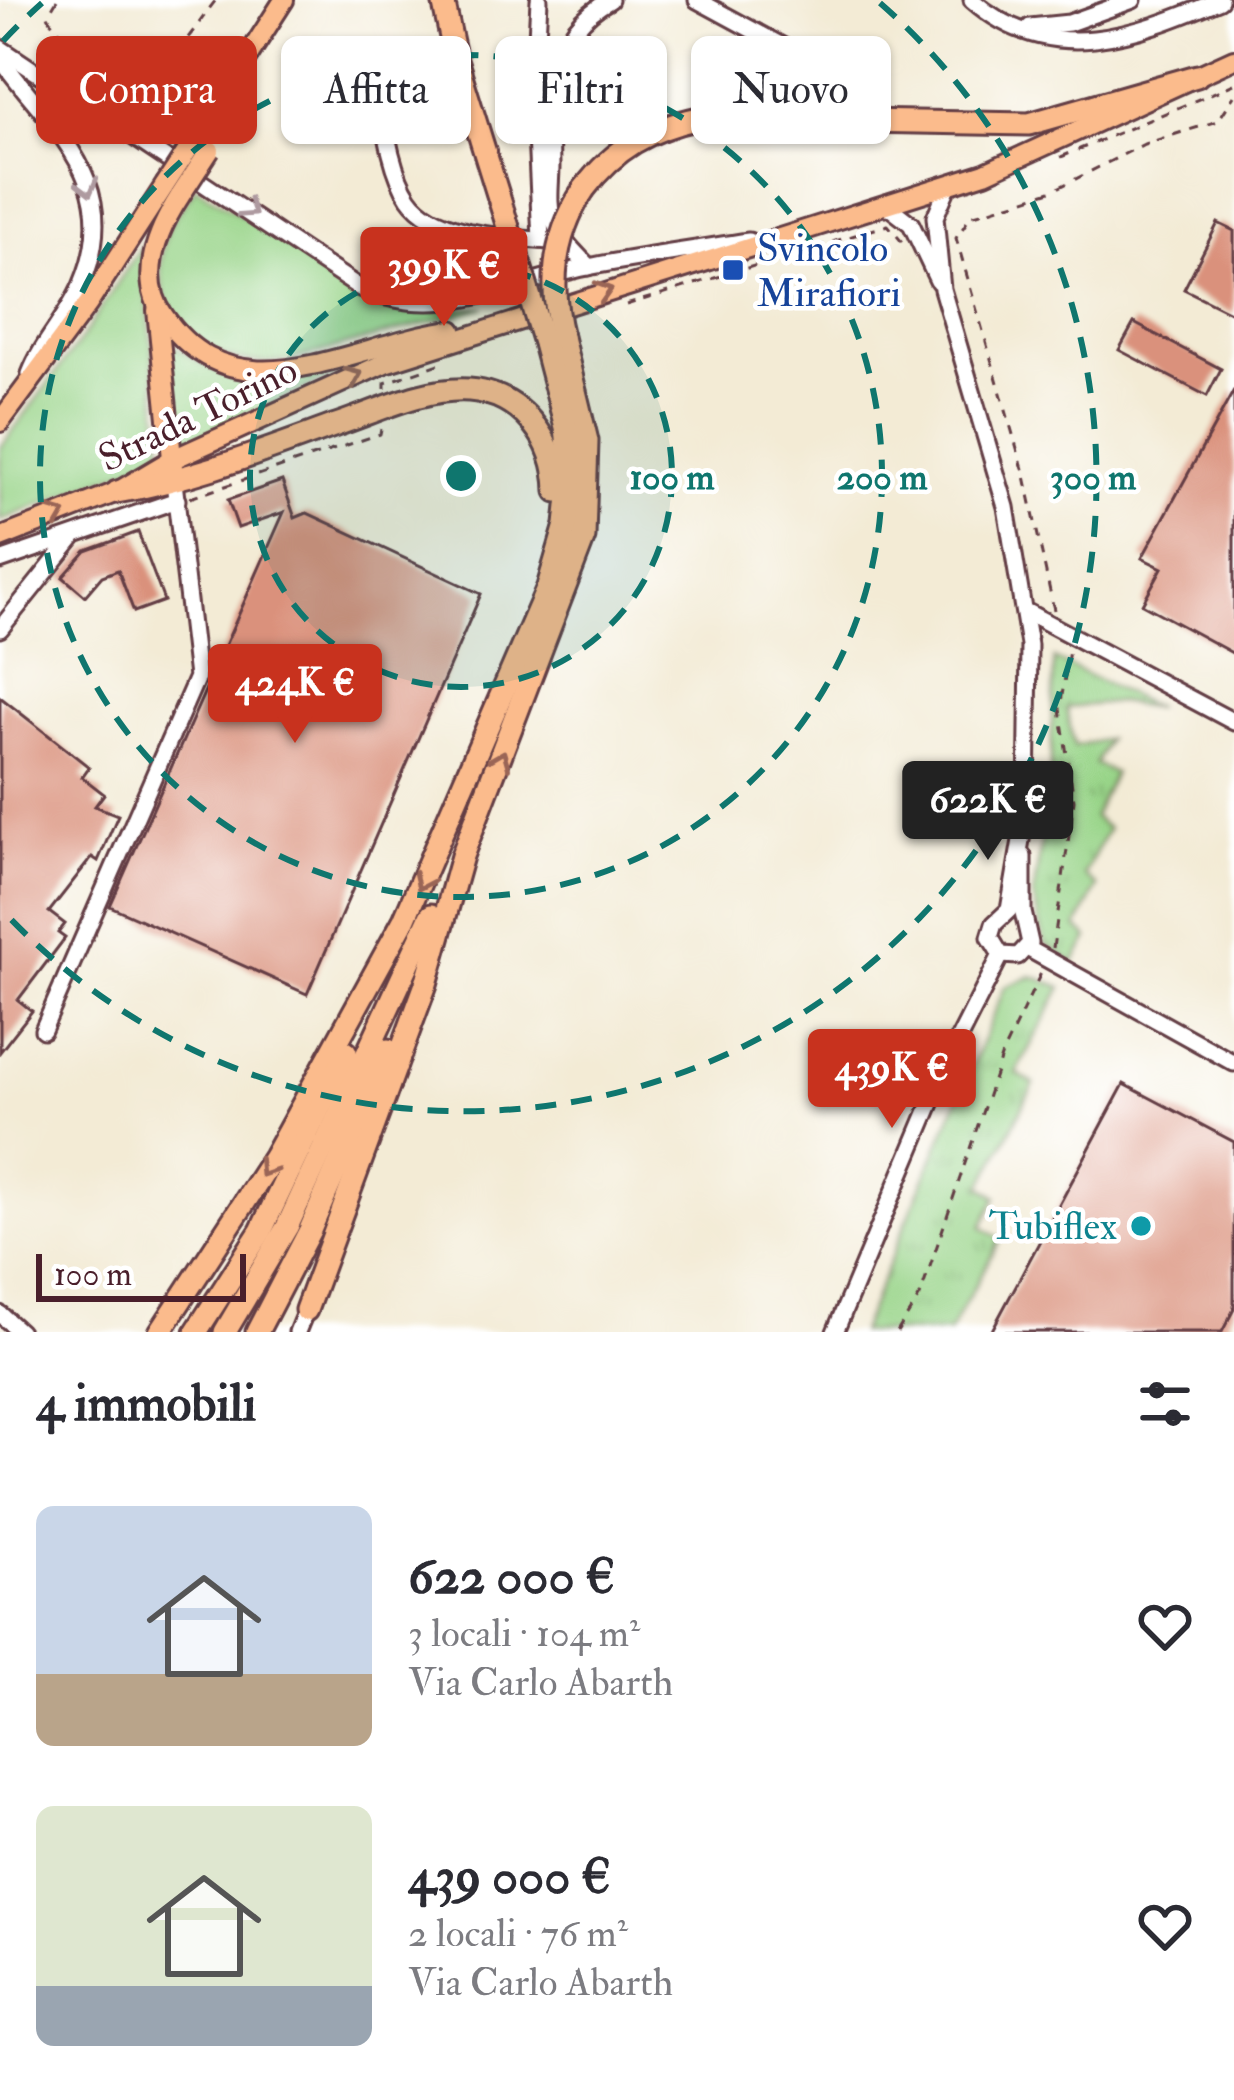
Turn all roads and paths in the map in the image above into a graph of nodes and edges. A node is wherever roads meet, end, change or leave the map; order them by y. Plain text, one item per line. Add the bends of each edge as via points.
1 (57, 0) edge
2 (216, 0) edge
3 (284, 0) edge
4 (443, 0) edge
5 (539, 0) edge
6 (610, 0) edge
7 (697, 0) edge
8 (972, 0) edge
9 (1133, 0) edge
10 (1220, 0) edge
11 (1015, 27) junction
12 (763, 36) edge
13 (0, 48) edge
14 (0, 58) edge
15 (1234, 59) edge
16 (1197, 76) junction
17 (1234, 84) edge
18 (393, 144) edge
19 (1043, 165) dead end
20 (949, 184) junction
21 (172, 191) junction
22 (885, 205) junction
23 (787, 235) junction
24 (541, 240) junction
25 (901, 242) dead end
26 (567, 243) junction
27 (589, 266) junction
28 (942, 289) junction
29 (626, 305) dead end
30 (156, 306) junction
31 (492, 325) junction
32 (553, 340) junction
33 (450, 361) dead end
34 (21, 397) junction
35 (384, 397) dead end
36 (382, 416) dead end
37 (0, 422) edge
38 (174, 480) junction
39 (117, 492) joint
40 (75, 535) junction
41 (0, 538) edge
42 (0, 562) edge
43 (1027, 612) junction
44 (0, 629) edge
45 (1234, 722) edge
46 (473, 766) junction
47 (1023, 829) junction
48 (461, 856) junction
49 (1006, 916) junction
50 (404, 920) junction
51 (1024, 920) junction
52 (1028, 948) junction
53 (1001, 955) junction
54 (431, 956) junction
55 (43, 1030) dead end
56 (1234, 1063) edge
57 (306, 1310) joint
58 (0, 1314) edge
59 (161, 1328) edge
60 (20, 1332) edge
61 (196, 1332) edge
62 (225, 1332) edge
63 (257, 1332) edge
64 (296, 1332) edge
65 (835, 1332) edge

1 - 2 path via 48,15 52,30 73,43 160,59
3 - 21 main road, bridge
4 - 32 highway, bridge via 500,198
5 - 24 street
6 - 26 street via 571,35 552,75 551,212
7 - 12 street
8 - 11 street
9 - 11 street via 1070,23
10 - 11 street via 1100,43 1056,42
13 -> 27 street via 385,298 472,300
14 -> 34 street via 69,142 93,202 82,284 36,356
15 - 16 main road
16 - 20 main road via 1061,142
16 - 32 highway, bridge via 1029,124 671,124 621,148 584,189 555,268
17 - 19 path
18 - 24 street via 401,180 422,211 477,231
20 - 22 main road
20 - 28 street via 935,218
21 - 30 main road via 154,245
21 - 34 main road
22 - 23 main road
22 - 28 street via 911,224
23 - 27 street
31 -> 23 main road
24 - 26 street
25 - 29 path via 888,225
26 - 27 street
28 - 43 street via 1006,507
30 - 31 main road via 203,359 250,372
30 - 38 main road
38 -> 31 main road, Strada Torino via 330,386
32 - 46 highway via 571,478 566,525
48 -> 32 highway via 584,537 587,441
33 - 35 path via 386,383
34 - 37 main road
36 - 38 path via 380,434 210,495
38 - 39 highway
38 - 40 street, Strada Torino
38 - 46 highway via 437,393 484,392 523,412 554,459 554,520
38 - 55 street via 197,677
41 -> 39 main road, Strada Torino
40 - 42 street, Strada Torino
40 - 44 street
43 - 45 street
43 - 47 street via 1032,708
46 -> 50 highway
47 - 49 street
47 - 51 street
48 - 54 highway
48 - 62 highway via 287,1227
49 - 51 street
49 - 53 street via 990,937
50 -> 59 highway via 274,1157
50 - 61 highway via 284,1187
51 - 52 street
52 - 53 street
52 - 56 street
53 - 65 street
54 - 57 highway
54 - 63 highway
57 - 64 street
58 - 60 street

